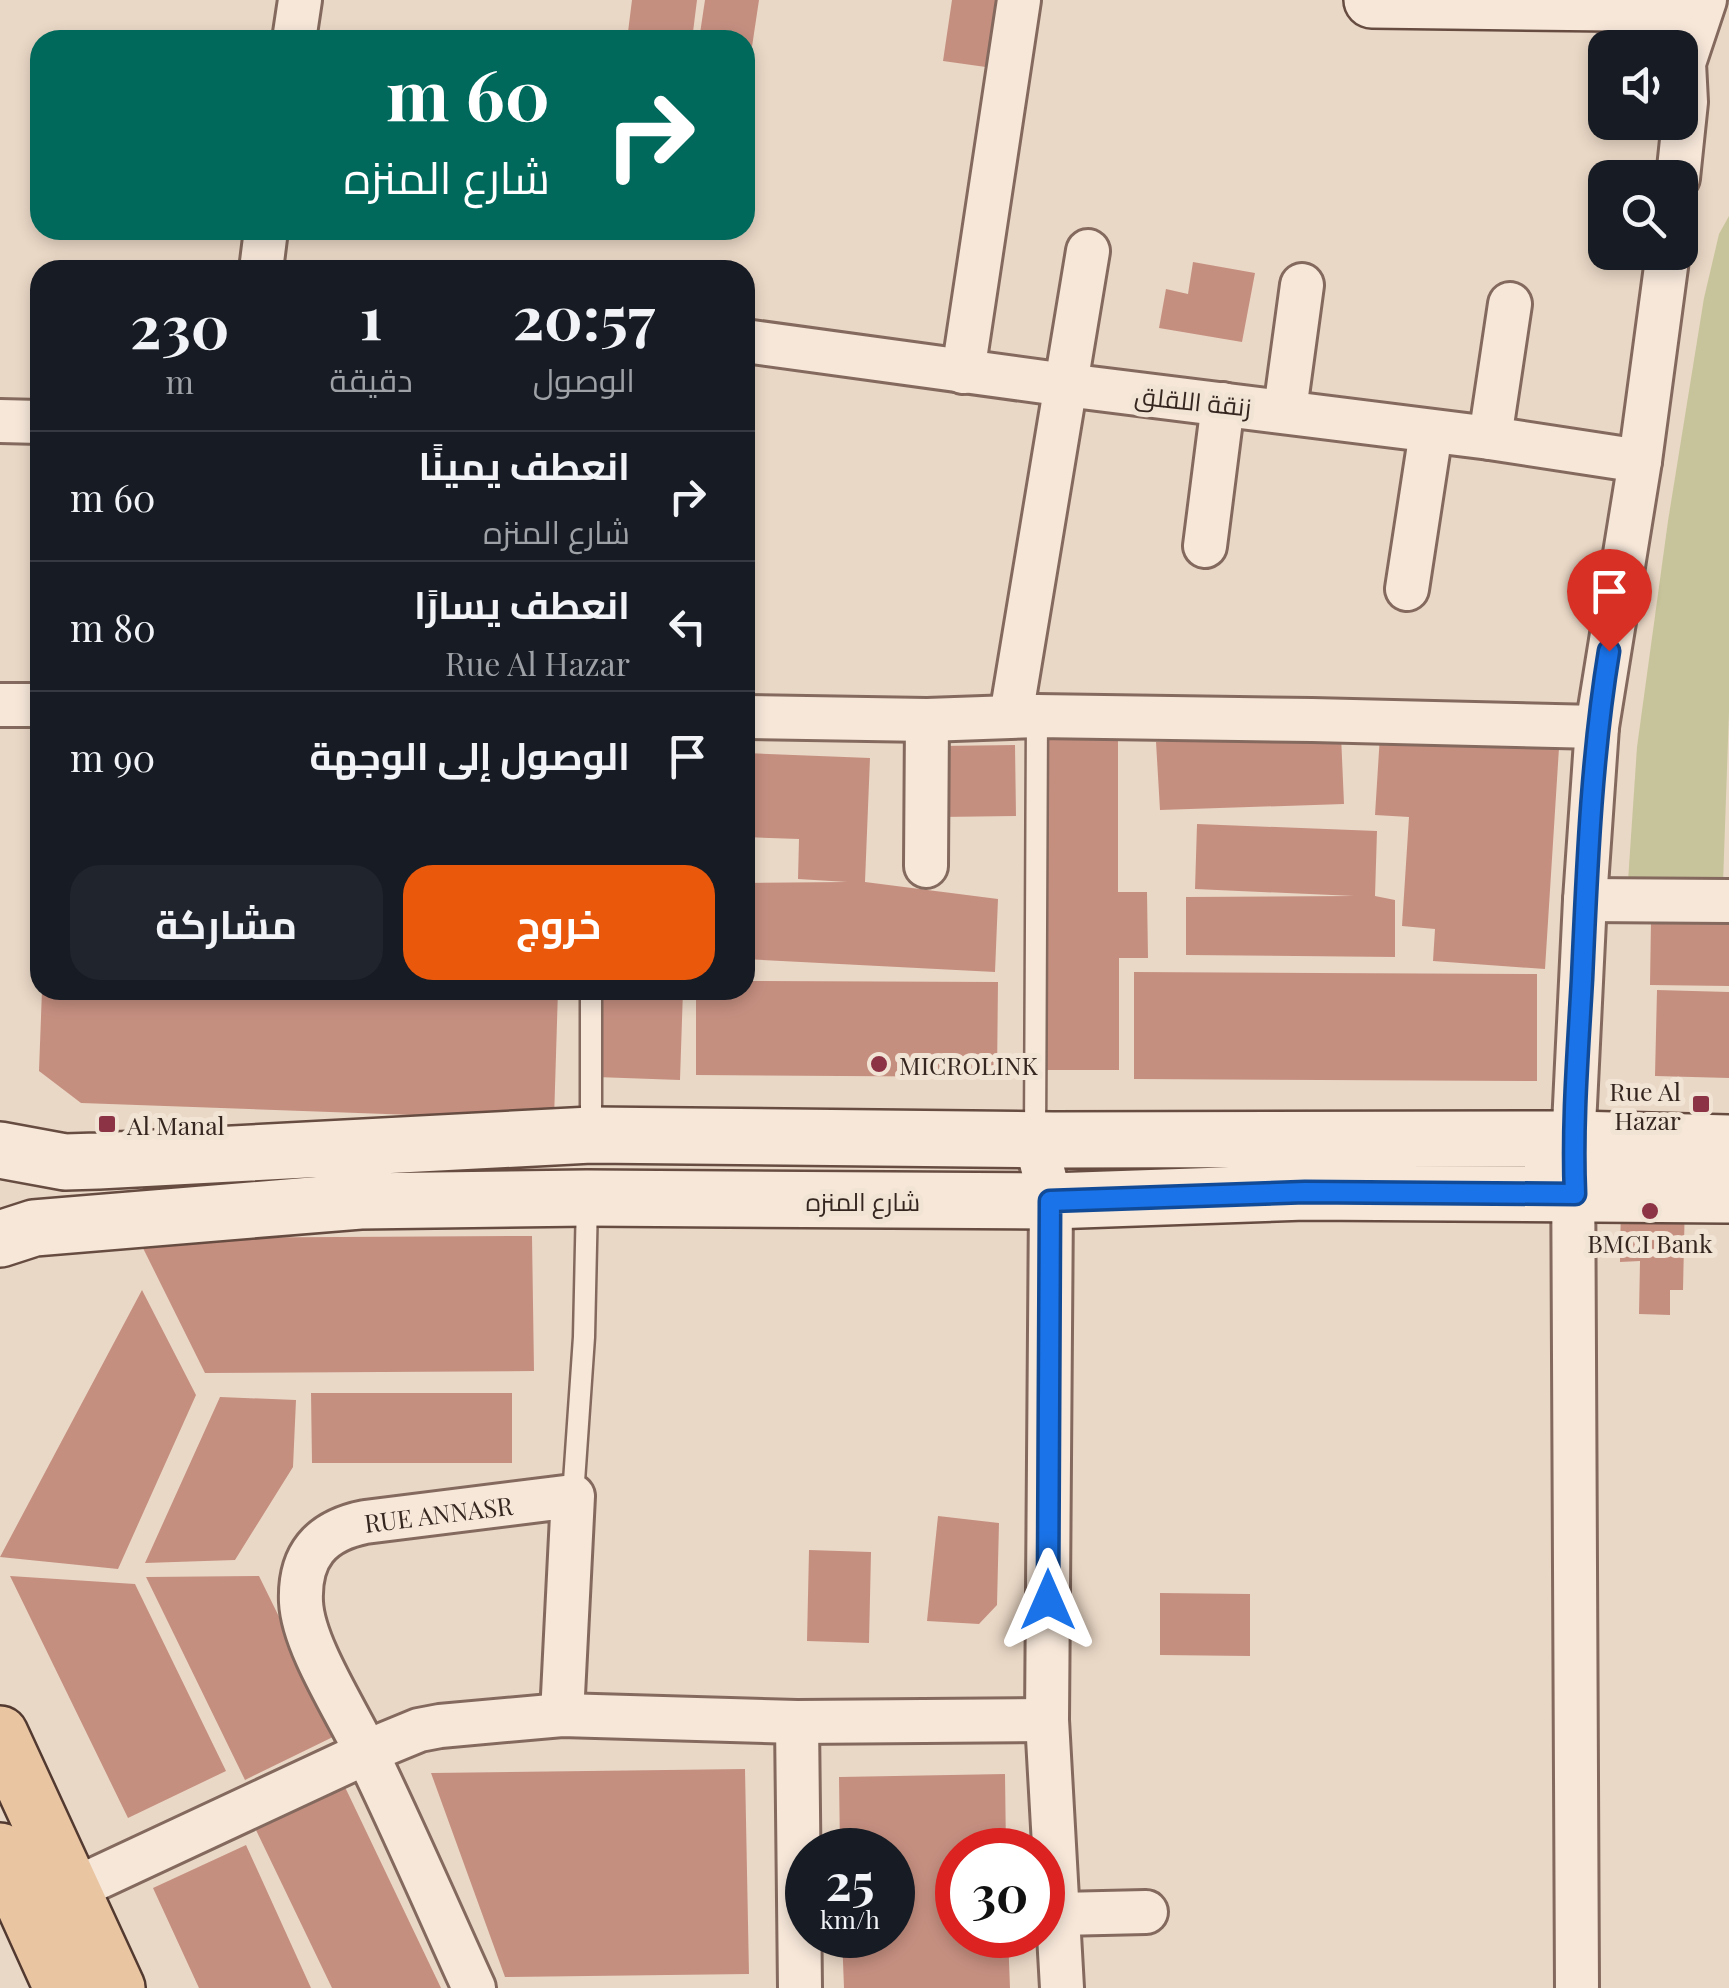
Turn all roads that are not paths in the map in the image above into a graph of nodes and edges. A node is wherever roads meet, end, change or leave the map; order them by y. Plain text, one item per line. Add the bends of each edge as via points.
1 (300, 0) edge
2 (1018, 0) edge
3 (1372, 0) edge
4 (1670, 0) edge
5 (1704, 0) edge
6 (1614, 2) edge
7 (296, 30) edge
8 (1652, 30) edge
9 (1690, 30) edge
10 (1088, 251) dead end
11 (1666, 270) edge
12 (1302, 285) dead end
13 (1510, 304) dead end
14 (755, 341) edge
15 (963, 372) junction
16 (1066, 385) junction
17 (1223, 404) junction
18 (1285, 410) junction
19 (0, 421) edge
20 (30, 422) edge
21 (1431, 432) junction
22 (1490, 438) junction
23 (1640, 461) junction
24 (1205, 546) dead end
25 (1408, 588) dead end
26 (30, 704) edge
27 (0, 706) edge
28 (1024, 716) junction
29 (755, 717) edge
30 (927, 720) junction
31 (1597, 727) junction
32 (926, 866) dead end
33 (1586, 900) junction
34 (1729, 902) edge
35 (591, 1000) edge
36 (591, 1135) junction
37 (1035, 1139) junction
38 (1574, 1139) junction
39 (1729, 1144) edge
40 (0, 1150) edge
41 (1575, 1194) junction
42 (1729, 1195) edge
43 (588, 1198) junction
44 (1050, 1201) junction
45 (0, 1239) edge
46 (573, 1496) junction
47 (562, 1715) junction
48 (1047, 1720) junction
49 (797, 1722) junction
50 (0, 1734) edge
51 (367, 1752) junction
52 (1054, 1828) edge
53 (0, 1851) edge
54 (72, 1890) junction
55 (1146, 1912) dead end
56 (1065, 1914) edge
57 (1061, 1958) edge
58 (62, 1988) edge
59 (117, 1988) edge
60 (474, 1988) edge
61 (800, 1988) edge
62 (1062, 1988) edge
63 (1577, 1988) edge

1 - 7 street
2 - 15 street
3 - 6 street
4 - 6 street
5 - 9 street
6 - 8 street
10 - 16 street
11 - 23 street
12 - 18 street
13 - 22 street
14 - 15 street, زنقة اللقلق
15 - 16 street, زنقة اللقلق
16 - 17 street, زنقة اللقلق
16 - 28 street
17 - 18 street, زنقة اللقلق
17 - 24 street
18 - 21 street, زنقة اللقلق
19 - 20 street
21 - 22 street, زنقة اللقلق
21 - 25 street
22 - 23 street, زنقة اللقلق
23 - 31 street
26 - 27 street
28 - 30 street
28 - 31 street
28 - 37 lane
29 - 30 street
30 - 32 street
31 - 33 street
33 - 34 street
33 - 38 street
35 - 36 lane
36 - 37 street
36 - 40 street via 98,1162
37 - 38 street
37 - 44 street
38 - 39 street
38 - 41 street
41 - 42 street, شارع المنزه
41 - 44 street, شارع المنزه via 1305,1192
41 - 63 street
43 - 44 street, شارع المنزه
43 - 45 street, شارع المنزه via 360,1201 34,1228
43 - 46 lane
44 - 48 street
46 - 47 street
46 - 51 street, RUE ANNASR via 365,1522 316,1544 303,1579 303,1618
47 - 49 street
47 - 51 street via 420,1730
48 - 49 street
48 - 52 street
49 - 61 street
50 - 54 main road
51 - 54 street
51 - 60 street, RUE ANNASR
53 - 58 main road
54 - 59 main road
55 - 56 street
57 - 62 street

